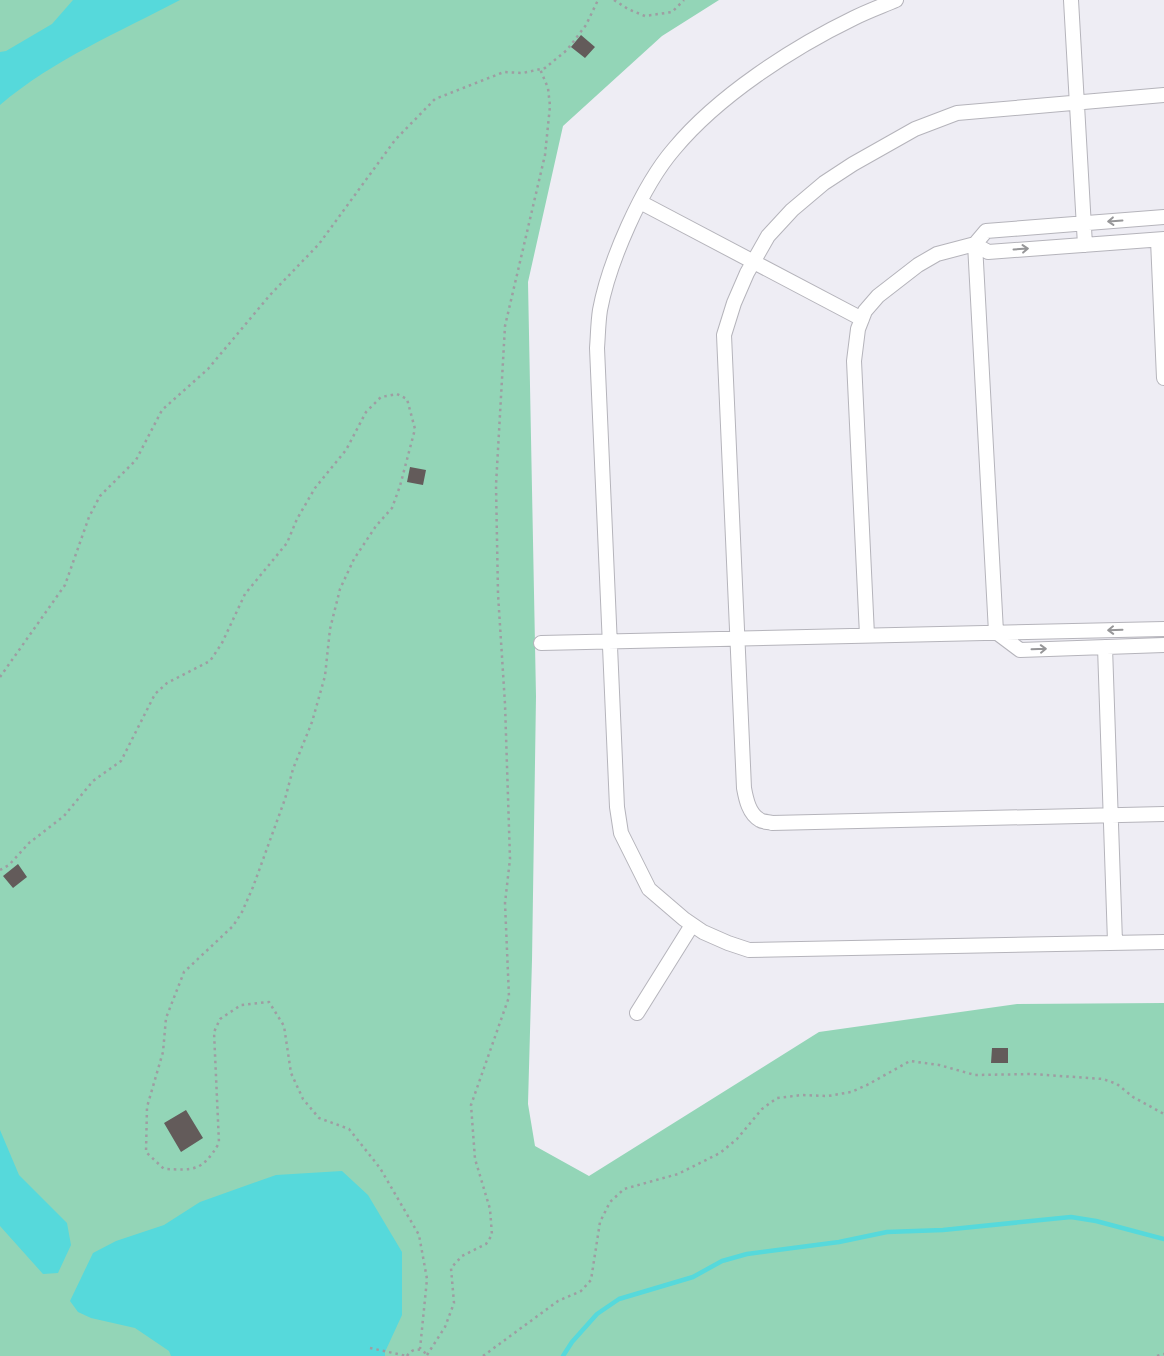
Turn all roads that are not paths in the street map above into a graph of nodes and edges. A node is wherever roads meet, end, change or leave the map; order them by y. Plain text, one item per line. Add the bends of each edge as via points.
1 (896, 0) edge
2 (1071, 0) edge
3 (1164, 95) edge
4 (1077, 102) junction
5 (640, 202) junction
6 (1164, 217) edge
7 (1084, 223) junction
8 (1161, 239) edge
9 (975, 244) junction
10 (1085, 245) junction
11 (753, 262) junction
12 (862, 319) junction
13 (1164, 378) edge
14 (1164, 629) edge
15 (996, 632) junction
16 (867, 635) junction
17 (737, 638) junction
18 (610, 641) junction
19 (542, 643) dead end
20 (1164, 646) edge
21 (1105, 647) junction
22 (1164, 814) edge
23 (1111, 816) junction
24 (692, 925) junction
25 (1115, 942) junction
26 (1164, 942) edge
27 (637, 1013) dead end

1 - 5 street via 816,38 732,94 673,149
2 - 4 street
3 - 4 street
4 - 7 street
4 - 11 street via 957,113 915,129 824,183 768,236
5 - 11 street
5 - 18 street via 612,266 600,310 597,348
6 -> 7 street
7 - 9 street via 986,232
7 - 10 street
8 - 10 street
8 - 13 street
9 -> 10 street via 988,252
9 - 12 street via 937,254 918,265 878,296
9 - 15 street
11 - 12 street
11 - 17 street via 734,303 724,335
12 - 16 street via 854,361
14 -> 15 street
15 - 16 street
15 -> 21 street via 1020,650
16 - 17 street
17 - 18 street
17 - 23 street via 744,788 748,805 760,820
18 - 19 street
18 - 24 street via 617,807 621,833 649,889
20 - 21 street
21 - 23 street
22 - 23 street
23 - 25 street
24 - 25 street via 728,944 749,950
24 - 27 street
25 - 26 street

